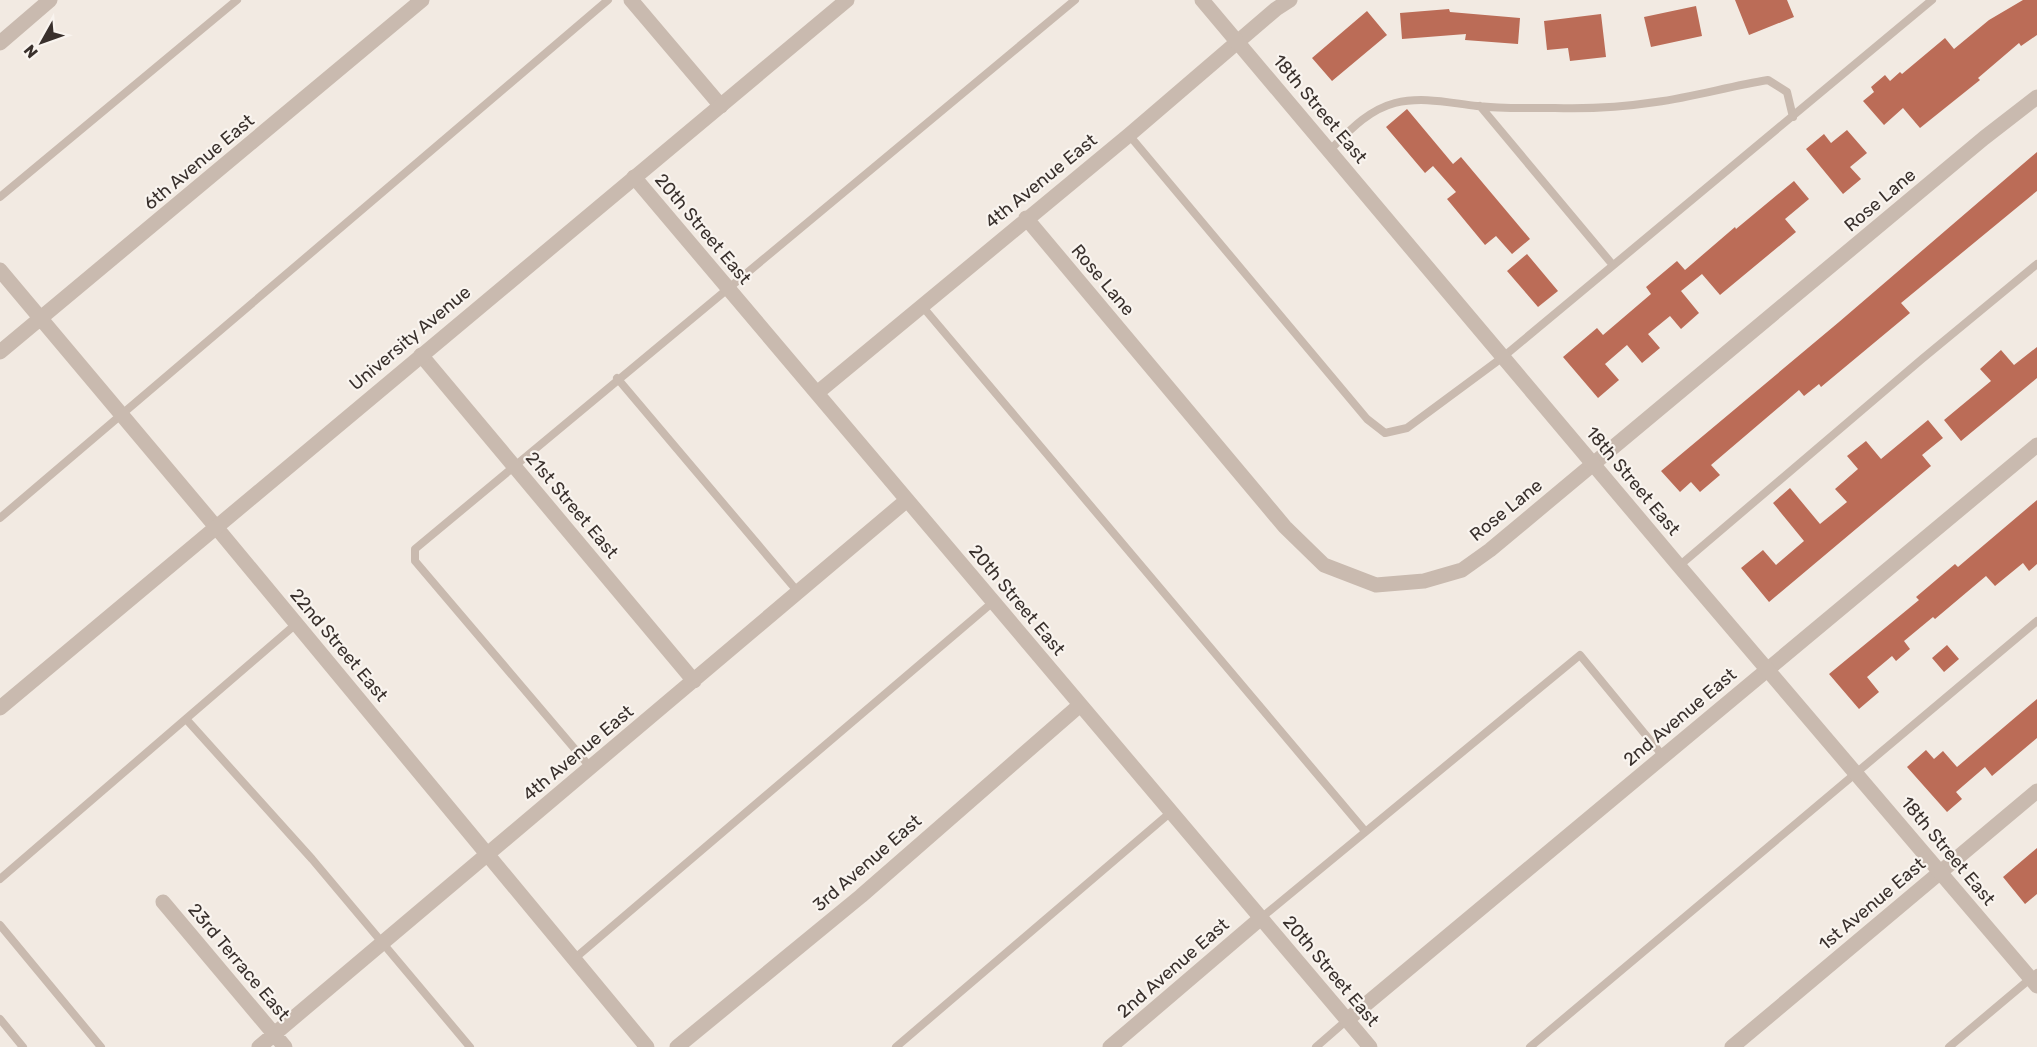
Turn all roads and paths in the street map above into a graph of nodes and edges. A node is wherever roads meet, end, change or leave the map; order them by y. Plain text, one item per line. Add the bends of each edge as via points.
1 (50, 0) edge
2 (237, 0) edge
3 (422, 0) edge
4 (608, 0) edge
5 (631, 0) edge
6 (847, 0) edge
7 (1075, 0) edge
8 (1202, 0) edge
9 (1290, 0) edge
10 (1932, 0) edge
11 (1238, 42) junction
12 (0, 43) edge
13 (2037, 97) edge
14 (720, 106) junction
15 (1480, 106) junction
16 (1793, 117) junction
17 (1130, 135) junction
18 (1329, 150) junction
19 (634, 177) junction
20 (0, 197) edge
21 (1026, 218) junction
22 (1612, 264) junction
23 (2037, 264) edge
24 (0, 270) edge
25 (727, 287) junction
26 (922, 306) junction
27 (41, 318) junction
28 (0, 352) edge
29 (421, 355) junction
30 (1503, 357) junction
31 (617, 378) junction
32 (817, 393) junction
33 (121, 414) junction
34 (2037, 445) edge
35 (1593, 464) junction
36 (513, 465) junction
37 (907, 500) junction
38 (0, 518) edge
39 (216, 527) junction
40 (1679, 566) junction
41 (798, 592) junction
42 (993, 602) junction
43 (2037, 621) edge
44 (296, 624) junction
45 (1767, 670) junction
46 (694, 681) junction
47 (1080, 705) junction
48 (0, 708) edge
49 (186, 719) junction
50 (1663, 756) junction
51 (591, 768) junction
52 (1857, 774) junction
53 (2037, 791) edge
54 (1171, 812) junction
55 (1365, 831) junction
56 (488, 855) junction
57 (1940, 872) junction
58 (0, 879) edge
59 (164, 902) dead end
60 (1261, 918) junction
61 (0, 925) edge
62 (382, 943) junction
63 (574, 959) junction
64 (2035, 979) edge
65 (0, 1019) edge
66 (1347, 1020) junction
67 (274, 1035) junction
68 (23, 1047) edge
69 (101, 1047) edge
70 (260, 1047) edge
71 (285, 1047) edge
72 (470, 1047) edge
73 (646, 1047) edge
74 (677, 1047) edge
75 (896, 1047) edge
76 (1110, 1047) edge
77 (1316, 1047) edge
78 (1370, 1047) edge
79 (1530, 1047) edge
80 (1732, 1047) edge
81 (1949, 1047) edge

1 - 12 street
2 - 20 lane
3 - 27 street, 6th Avenue East
4 - 33 lane
5 - 14 street
6 - 14 street, University Avenue
7 - 25 lane
8 - 11 street, 18th Street East
9 - 11 street, 4th Avenue East
10 - 16 lane
11 - 17 street, 4th Avenue East
11 - 18 street, 18th Street East
13 - 35 street, Rose Lane
14 - 19 street, University Avenue
15 - 16 lane via 1615,107 1768,80 1787,92
15 - 18 lane via 1425,99 1395,103 1374,111
15 - 22 lane
16 - 22 lane
17 - 21 street, 4th Avenue East
17 - 30 lane via 1367,419 1385,433 1407,428
18 - 30 street, 18th Street East
19 - 25 street, 20th Street East
19 - 29 street, University Avenue
21 - 26 street, 4th Avenue East
21 - 35 street, Rose Lane via 1286,527 1324,565 1376,585 1424,581 1462,570
22 - 30 lane
23 - 40 lane
24 - 27 street, 22nd Street East
25 - 31 lane
25 - 32 street, 20th Street East
26 - 32 street, 4th Avenue East
26 - 55 lane
27 - 28 street, 6th Avenue East
27 - 33 street, 22nd Street East
29 - 36 street, 21st Street East
29 - 39 street, University Avenue
30 - 35 street, 18th Street East
31 - 36 lane
31 - 41 lane
32 - 37 street, 20th Street East
33 - 38 lane
33 - 39 street, 22nd Street East
34 - 45 street, 2nd Avenue East
35 - 40 street, 18th Street East
36 - 46 street, 21st Street East
36 - 51 lane via 415,549 415,561
37 - 41 street, 4th Avenue East
37 - 42 street, 20th Street East
39 - 44 street, 22nd Street East
39 - 48 street, University Avenue
40 - 45 street, 18th Street East
41 - 46 street, 4th Avenue East
42 - 47 street, 20th Street East
42 - 63 lane
43 - 52 lane
44 - 49 lane
44 - 56 street, 22nd Street East
45 - 50 street, 2nd Avenue East
45 - 52 street, 18th Street East
46 - 51 street, 4th Avenue East
47 - 54 street, 20th Street East
47 - 74 street, 3rd Avenue East via 861,896
49 - 58 lane
49 - 62 lane
50 - 55 lane via 1580,655
50 - 66 street, 2nd Avenue East
51 - 56 street, 4th Avenue East
52 - 57 street, 18th Street East
52 - 79 lane
53 - 57 street, 1st Avenue East
54 - 60 street, 20th Street East
54 - 75 lane
55 - 60 lane
56 - 62 street, 4th Avenue East
56 - 63 street, 22nd Street East
57 - 64 street, 18th Street East
57 - 80 street, 1st Avenue East
59 - 67 street, 23rd Terrace East
60 - 66 street, 20th Street East
60 - 76 street, 2nd Avenue East
61 - 69 lane
62 - 67 street, 4th Avenue East
62 - 72 lane
63 - 73 street, 22nd Street East
64 - 81 lane
65 - 68 lane
66 - 77 lane
66 - 78 street, 20th Street East
67 - 70 street, 4th Avenue East
67 - 71 street, 23rd Terrace East

